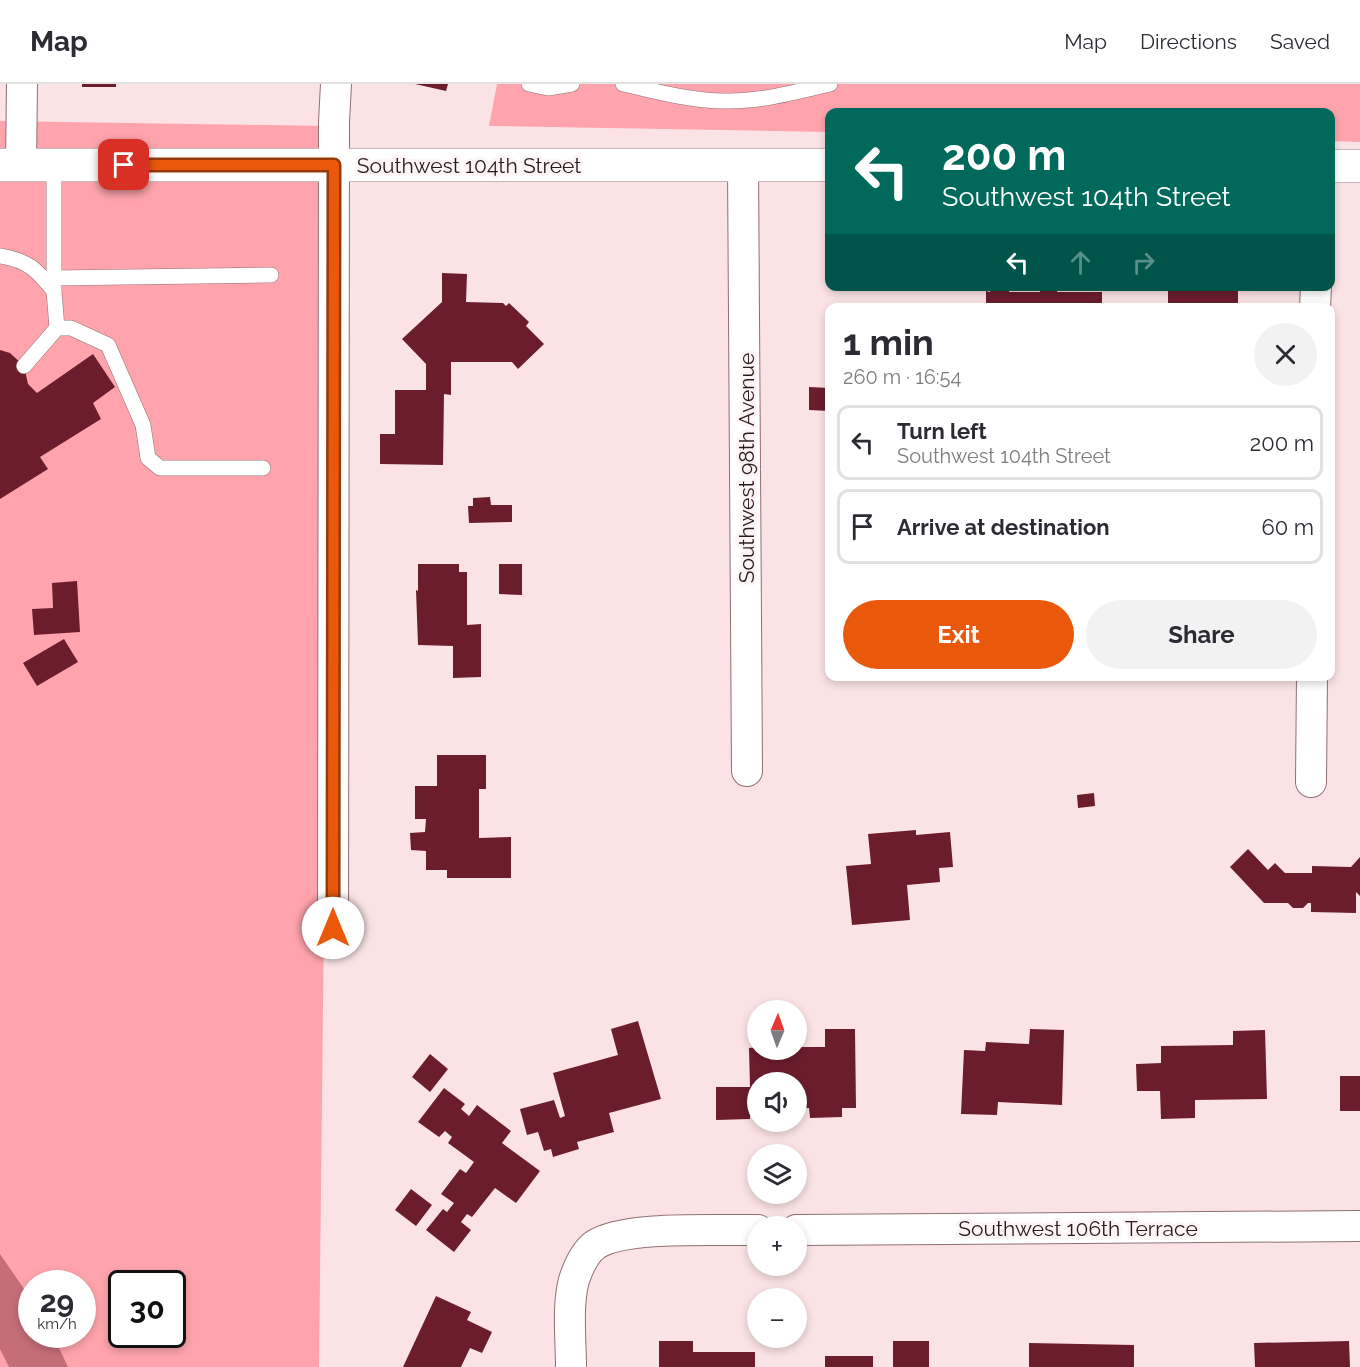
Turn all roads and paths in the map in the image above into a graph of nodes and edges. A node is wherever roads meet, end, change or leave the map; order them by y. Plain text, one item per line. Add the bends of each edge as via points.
1 (22, 84) edge
2 (336, 84) edge
3 (529, 84) edge
4 (572, 84) edge
5 (623, 84) edge
6 (830, 84) edge
7 (11, 165) edge
8 (54, 165) junction
9 (334, 165) junction
10 (744, 165) junction
11 (825, 165) edge
12 (1335, 166) edge
13 (1360, 166) edge
14 (0, 256) edge
15 (271, 275) dead end
16 (54, 284) junction
17 (57, 328) junction
18 (24, 366) dead end
19 (263, 468) dead end
20 (1312, 681) edge
21 (747, 771) dead end
22 (1311, 782) dead end
23 (333, 928) dead end
24 (1360, 1226) edge
25 (747, 1230) edge
26 (807, 1230) edge
27 (571, 1367) edge

1 - 7 street
2 - 9 street
3 - 4 lane via 548,88
5 - 6 lane via 724,101 773,98
7 - 8 street, Southwest 104th Street
8 - 9 street, Southwest 104th Street
8 - 16 lane
9 - 10 street, Southwest 104th Street
9 - 23 street
10 - 11 street, Southwest 104th Street
10 - 21 street, Southwest 98th Avenue
12 - 13 street
14 - 16 lane via 35,268
15 - 16 lane
16 - 17 lane
17 - 18 lane
17 - 19 lane via 71,328 108,345 143,425 148,458 159,468
20 - 22 street
24 - 26 street, Southwest 106th Terrace
25 - 27 street via 632,1233 595,1245 582,1261 572,1289

